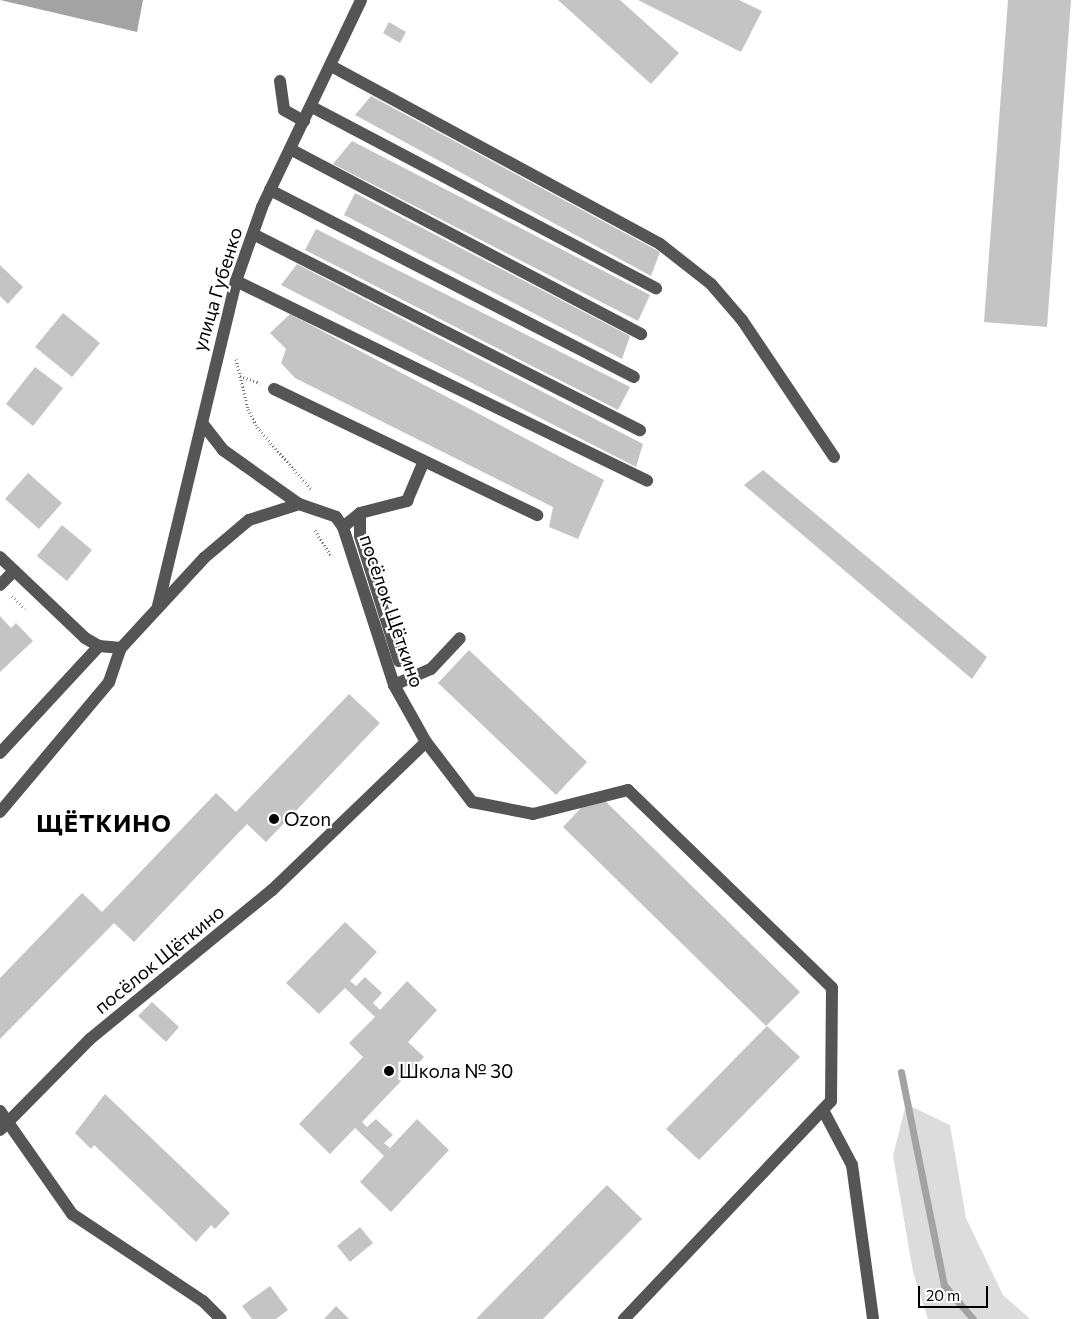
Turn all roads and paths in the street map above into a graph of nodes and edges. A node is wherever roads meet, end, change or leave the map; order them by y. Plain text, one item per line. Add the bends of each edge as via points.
1 (361, 0) edge
2 (333, 67) junction
3 (280, 81) dead end
4 (312, 106) junction
5 (304, 121) junction
6 (290, 149) junction
7 (270, 190) junction
8 (253, 234) junction
9 (236, 281) junction
10 (656, 288) dead end
11 (641, 334) dead end
12 (236, 356) dead end
13 (213, 366) junction
14 (239, 375) junction
15 (634, 377) dead end
16 (274, 389) joint
17 (202, 423) junction
18 (640, 430) dead end
19 (834, 457) dead end
20 (424, 461) junction
21 (646, 481) dead end
22 (299, 504) junction
23 (319, 508) junction
24 (360, 513) junction
25 (537, 515) dead end
26 (311, 526) dead end
27 (343, 528) junction
28 (0, 557) edge
29 (334, 562) dead end
30 (14, 571) junction
31 (4, 588) edge
32 (158, 607) junction
33 (28, 611) dead end
34 (460, 638) dead end
35 (99, 646) junction
36 (121, 648) junction
37 (399, 661) dead end
38 (394, 685) junction
39 (426, 742) junction
40 (0, 753) edge
41 (0, 812) edge
42 (0, 1110) edge
43 (822, 1110) junction
44 (10, 1120) junction
45 (0, 1130) edge
46 (221, 1319) edge
47 (624, 1319) edge
48 (873, 1319) edge

1 - 2 street, улица Губенко
2 - 4 street, улица Губенко
2 - 19 street via 660,244 711,284 742,320
3 - 5 street via 284,110
4 - 5 street, улица Губенко
4 - 10 street
5 - 6 street, улица Губенко
6 - 7 street, улица Губенко
6 - 11 street
7 - 8 street, улица Губенко
7 - 15 street
8 - 9 street, улица Губенко
8 - 18 street
9 - 13 street, улица Губенко
9 - 21 street
12 - 14 path
13 - 14 path
13 - 17 street, улица Губенко
14 - 16 path
14 - 23 path via 257,427 320,498
16 - 20 street
17 - 22 street via 223,450
17 - 32 street, улица Губенко
20 - 24 street via 407,501
20 - 25 street
22 - 23 street, посёлок Щёткино
22 - 32 street, посёлок Щёткино via 249,520 204,558
23 - 27 street, посёлок Щёткино via 336,517
24 - 27 street
24 - 37 street via 360,536
26 - 29 path via 321,535
27 - 38 street, посёлок Щёткино
28 - 30 street
30 - 31 street
30 - 35 street
31 - 33 path
32 - 36 street, посёлок Щёткино
34 - 38 street via 431,669
35 - 36 street
35 - 40 street
36 - 41 street via 109,682
38 - 39 street, посёлок Щёткино
39 - 43 street via 472,802 533,814 628,790 832,988 831,1101
39 - 44 street, посёлок Щёткино via 272,890 90,1039
42 - 44 street
43 - 47 street
43 - 48 street via 852,1165
44 - 45 street, посёлок Щёткино
44 - 46 street via 72,1214 203,1301

